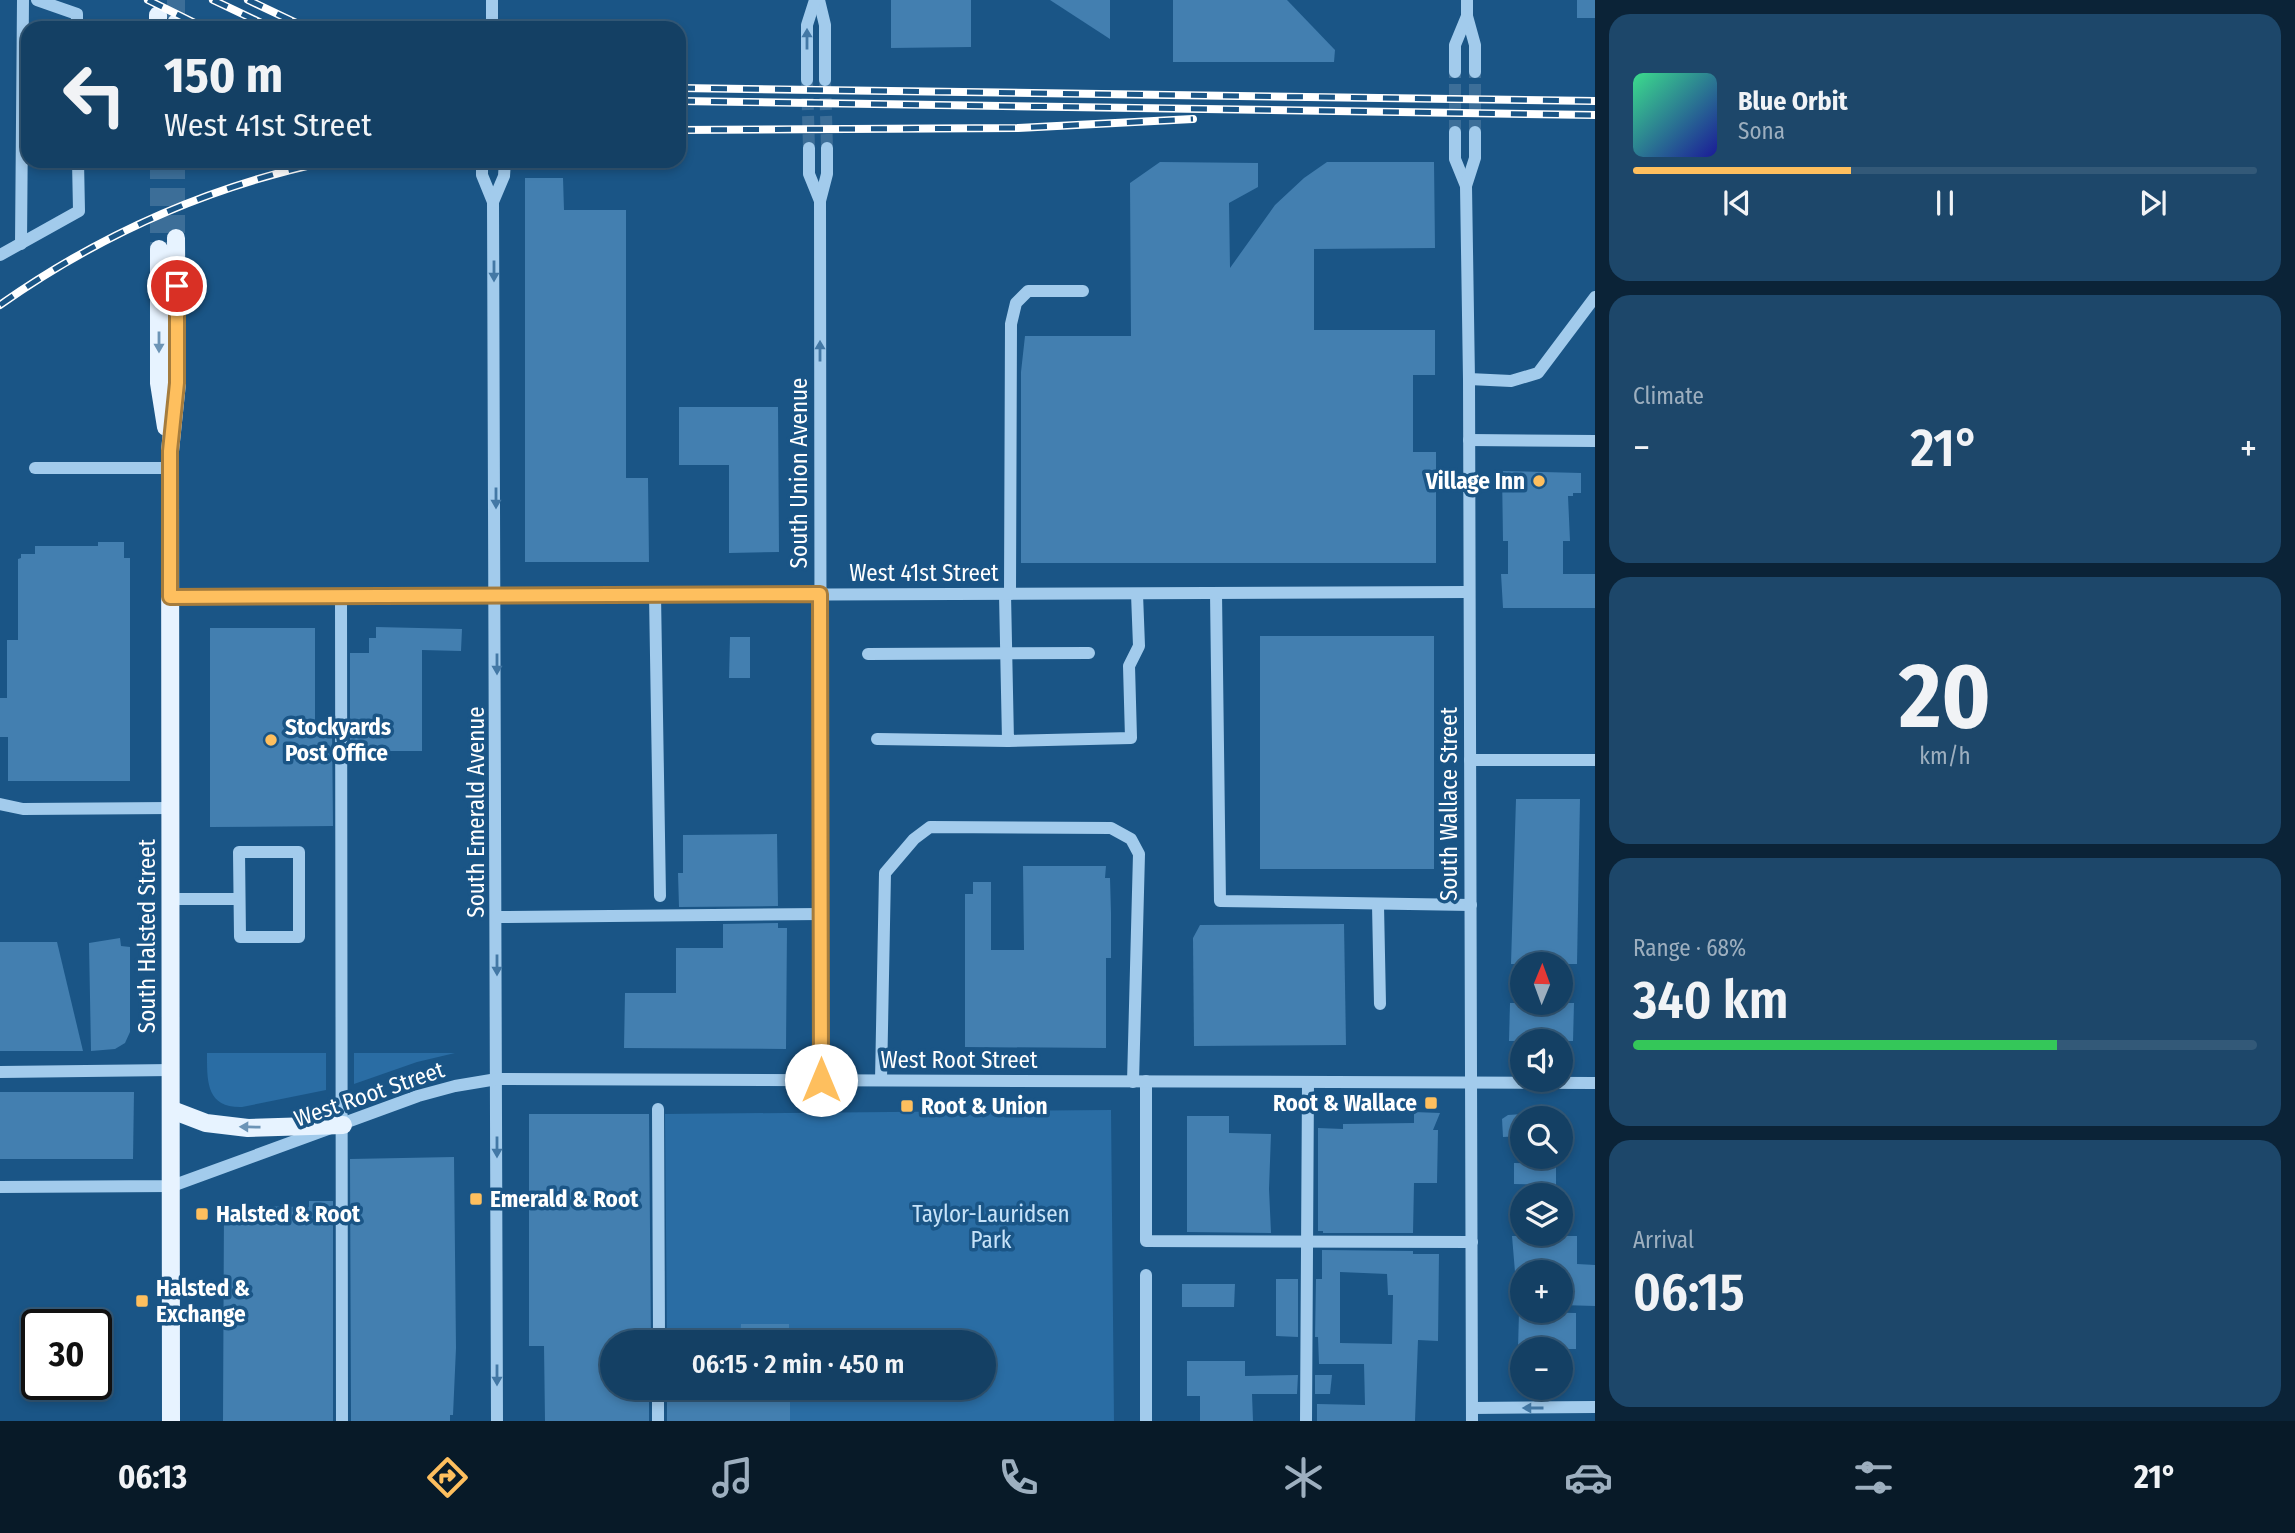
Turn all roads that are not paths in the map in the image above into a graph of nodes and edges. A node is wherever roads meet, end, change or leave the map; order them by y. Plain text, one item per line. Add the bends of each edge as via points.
1 (23, 0) edge
2 (37, 0) edge
3 (492, 0) edge
4 (817, 0) edge
5 (1467, 0) edge
6 (1467, 16) junction
7 (23, 21) edge
8 (77, 21) edge
9 (492, 21) edge
10 (1455, 72) tunnel mouth
11 (1475, 72) tunnel mouth
12 (807, 80) tunnel mouth
13 (825, 80) tunnel mouth
14 (1455, 132) tunnel mouth
15 (1475, 132) tunnel mouth
16 (809, 148) tunnel mouth
17 (827, 148) tunnel mouth
18 (22, 168) edge
19 (78, 168) edge
20 (482, 168) edge
21 (505, 168) edge
22 (1466, 186) junction
23 (820, 201) junction
24 (493, 202) junction
25 (176, 238) tunnel mouth
26 (21, 244) junction
27 (159, 249) tunnel mouth
28 (0, 255) edge
29 (1083, 291) dead end
30 (1595, 297) edge
31 (1469, 379) junction
32 (1469, 440) junction
33 (1595, 441) edge
34 (170, 460) junction
35 (35, 468) dead end
36 (1469, 592) junction
37 (1216, 593) junction
38 (820, 594) junction
39 (1008, 594) junction
40 (1137, 594) junction
41 (655, 595) junction
42 (341, 596) junction
43 (496, 596) junction
44 (170, 597) junction
45 (868, 653) dead end
46 (1006, 653) junction
47 (1089, 653) dead end
48 (877, 739) dead end
49 (1008, 741) junction
50 (1470, 760) junction
51 (1595, 760) edge
52 (0, 804) edge
53 (171, 808) junction
54 (660, 896) dead end
55 (172, 899) junction
56 (239, 899) junction
57 (1378, 905) junction
58 (1471, 905) junction
59 (821, 914) junction
60 (497, 917) junction
61 (1380, 1004) dead end
62 (172, 1070) junction
63 (0, 1072) edge
64 (498, 1079) junction
65 (821, 1080) junction
66 (881, 1080) junction
67 (1140, 1082) junction
68 (1308, 1082) junction
69 (1472, 1083) junction
70 (1595, 1083) edge
71 (658, 1109) dead end
72 (172, 1110) junction
73 (343, 1125) junction
74 (172, 1186) junction
75 (0, 1187) edge
76 (1306, 1241) junction
77 (1472, 1242) junction
78 (1146, 1275) dead end
79 (659, 1330) edge
80 (658, 1400) edge
81 (1595, 1407) edge
82 (1472, 1415) edge
83 (171, 1421) edge
84 (342, 1421) edge
85 (497, 1421) edge
86 (658, 1421) edge
87 (1146, 1421) edge
88 (1306, 1421) edge

1 - 7 street
2 - 8 street via 77,14
3 - 9 street
12 -> 4 street via 807,25
4 - 13 street via 825,25
5 - 6 street
6 - 10 street via 1455,45
6 - 11 street via 1475,45
14 - 22 street, South Wallace Street via 1455,159
15 - 22 street, South Wallace Street via 1475,159
16 - 23 street, South Union Avenue via 809,174
17 - 23 street, South Union Avenue
18 - 26 street
19 - 26 street via 79,211
20 - 24 street, South Emerald Avenue
21 - 24 street, South Emerald Avenue
22 - 31 street, South Wallace Street
38 -> 23 street, South Union Avenue
24 -> 43 street, South Emerald Avenue
25 - 34 main road, South Halsted Street via 177,383
26 - 28 street
27 -> 34 main road, South Halsted Street via 159,383
29 - 39 street via 1028,291 1013,310
30 - 31 street via 1538,373 1511,381
31 - 32 street, South Wallace Street
32 - 33 street
32 - 36 street, South Wallace Street
34 - 35 street
34 - 44 main road, South Halsted Street
36 - 37 street, West 41st Street
36 - 50 street, South Wallace Street
37 - 40 street, West 41st Street
37 - 57 street via 1220,901
38 - 39 street, West 41st Street
38 - 41 street, West 41st Street
38 - 59 street, South Union Avenue
39 - 40 street, West 41st Street
39 - 46 street
40 - 49 street via 1139,646 1129,666 1131,738
41 - 43 street, West 41st Street
41 - 54 street
42 - 43 street, West 41st Street
42 - 44 street, West 41st Street
42 - 73 street
43 -> 60 street, South Emerald Avenue
44 - 53 main road, South Halsted Street
45 - 46 street
46 - 47 street
46 - 49 street
48 - 49 street
50 - 51 street
50 - 58 street, South Wallace Street
52 - 53 street via 23,809
53 - 55 main road, South Halsted Street
55 - 56 street
55 - 62 main road, South Halsted Street
56 - 56 street via 239,852 299,852 299,937 240,937
57 - 58 street
57 - 61 street
58 - 69 street, South Wallace Street
59 - 60 street
59 - 65 street, South Union Avenue
60 -> 64 street, South Emerald Avenue
62 - 63 street
62 - 72 main road, South Halsted Street
64 - 65 street, West Root Street
64 - 73 street, West Root Street via 418,1096
64 -> 85 street, South Emerald Avenue
65 - 66 street, West Root Street
66 - 67 street, West Root Street
66 - 67 street via 885,873 914,839 930,827 1111,828 1131,839 1139,854
67 - 68 street, West Root Street
67 - 76 street via 1146,1241
68 - 69 street, West Root Street
68 - 76 street
69 - 70 street, West Root Street
69 - 77 street, South Wallace Street
71 - 79 street
73 -> 72 main road via 248,1128 206,1123
72 - 74 main road, South Halsted Street
73 - 74 street, West Root Street
73 - 84 street
74 - 75 street, West Root Street
74 - 83 main road, South Halsted Street
76 - 77 street
76 - 88 street
77 - 82 street, South Wallace Street
78 - 87 street
80 - 86 street
81 -> 82 street

